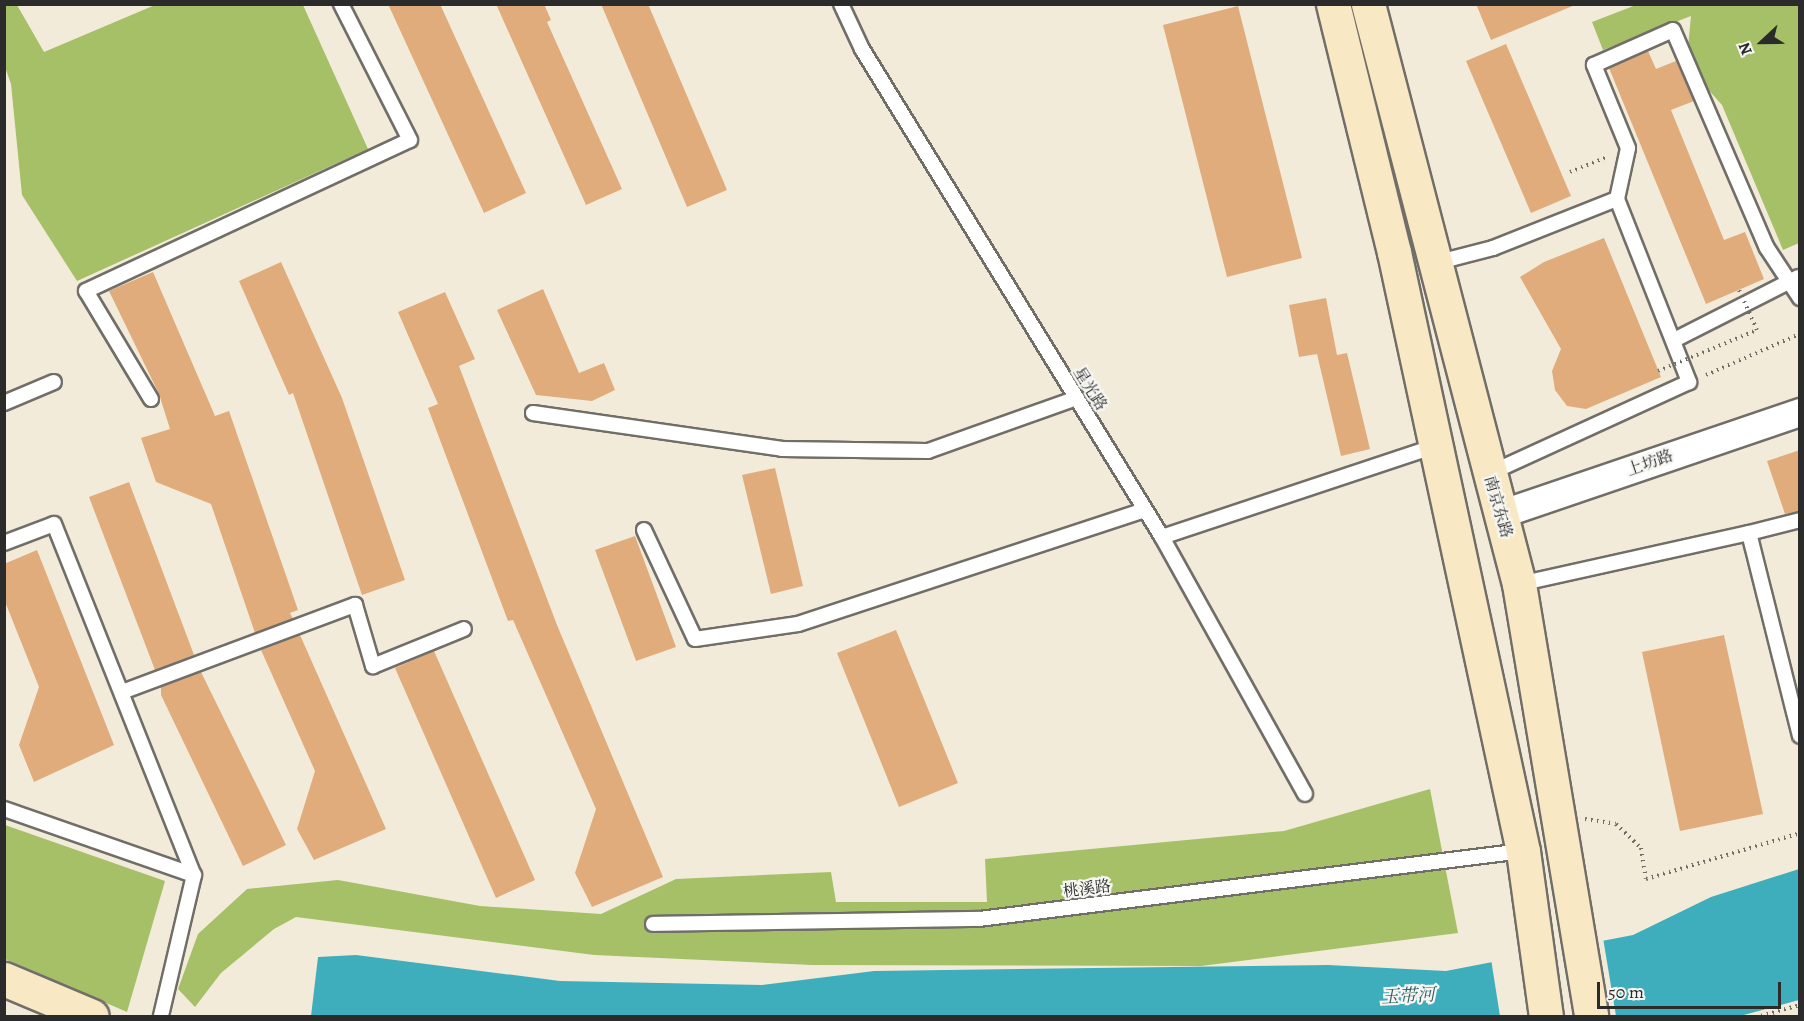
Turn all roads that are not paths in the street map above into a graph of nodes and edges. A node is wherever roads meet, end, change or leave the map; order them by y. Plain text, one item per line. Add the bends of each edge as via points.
1 (341, 4) edge
2 (841, 4) edge
3 (1333, 4) edge
4 (1368, 4) edge
5 (1617, 199) junction
6 (1435, 263) junction
7 (1796, 279) edge
8 (1800, 298) edge
9 (1674, 340) junction
10 (54, 382) dead end
11 (1077, 398) junction
12 (151, 399) dead end
13 (4, 403) edge
14 (1800, 412) edge
15 (533, 413) dead end
16 (1435, 446) junction
17 (1488, 473) junction
18 (1145, 510) junction
19 (1500, 514) junction
20 (1800, 520) edge
21 (645, 530) dead end
22 (1749, 533) junction
23 (1162, 537) junction
24 (4, 543) edge
25 (1519, 584) junction
26 (464, 629) dead end
27 (122, 692) junction
28 (1800, 736) edge
29 (1305, 794) dead end
30 (4, 809) edge
31 (1523, 851) junction
32 (194, 875) junction
33 (653, 924) dead end
34 (4, 979) edge
35 (92, 1017) edge
36 (161, 1017) edge
37 (1546, 1017) edge
38 (1591, 1017) edge

1 - 12 lane via 410,140 86,291
2 - 11 lane, 星光路 via 862,49
3 - 16 main road via 1394,252
4 - 6 main road, 南京东路
5 - 6 lane via 1493,248
5 - 7 lane via 1628,148 1594,65 1673,30 1767,248
5 - 9 lane
6 - 17 main road, 南京东路
7 - 8 lane
7 - 9 lane
9 - 17 lane via 1689,382
10 - 13 lane
11 - 15 lane via 928,451 782,448
11 - 18 lane, 星光路
14 - 19 street, 上坊路
16 - 23 lane
16 - 31 main road
17 - 19 main road, 南京东路
18 - 21 lane via 798,624 694,639
18 - 23 lane, 星光路
19 - 25 main road, 南京东路
20 - 22 lane
22 - 25 lane
22 - 28 lane
23 - 29 lane, 星光路
24 - 27 lane via 54,524
25 - 38 main road, 南京东路
26 - 27 lane via 373,666 355,605
27 - 32 lane
30 - 32 lane
31 - 33 lane, 桃溪路 via 979,919
31 - 37 main road
32 - 36 lane
34 - 35 main road

